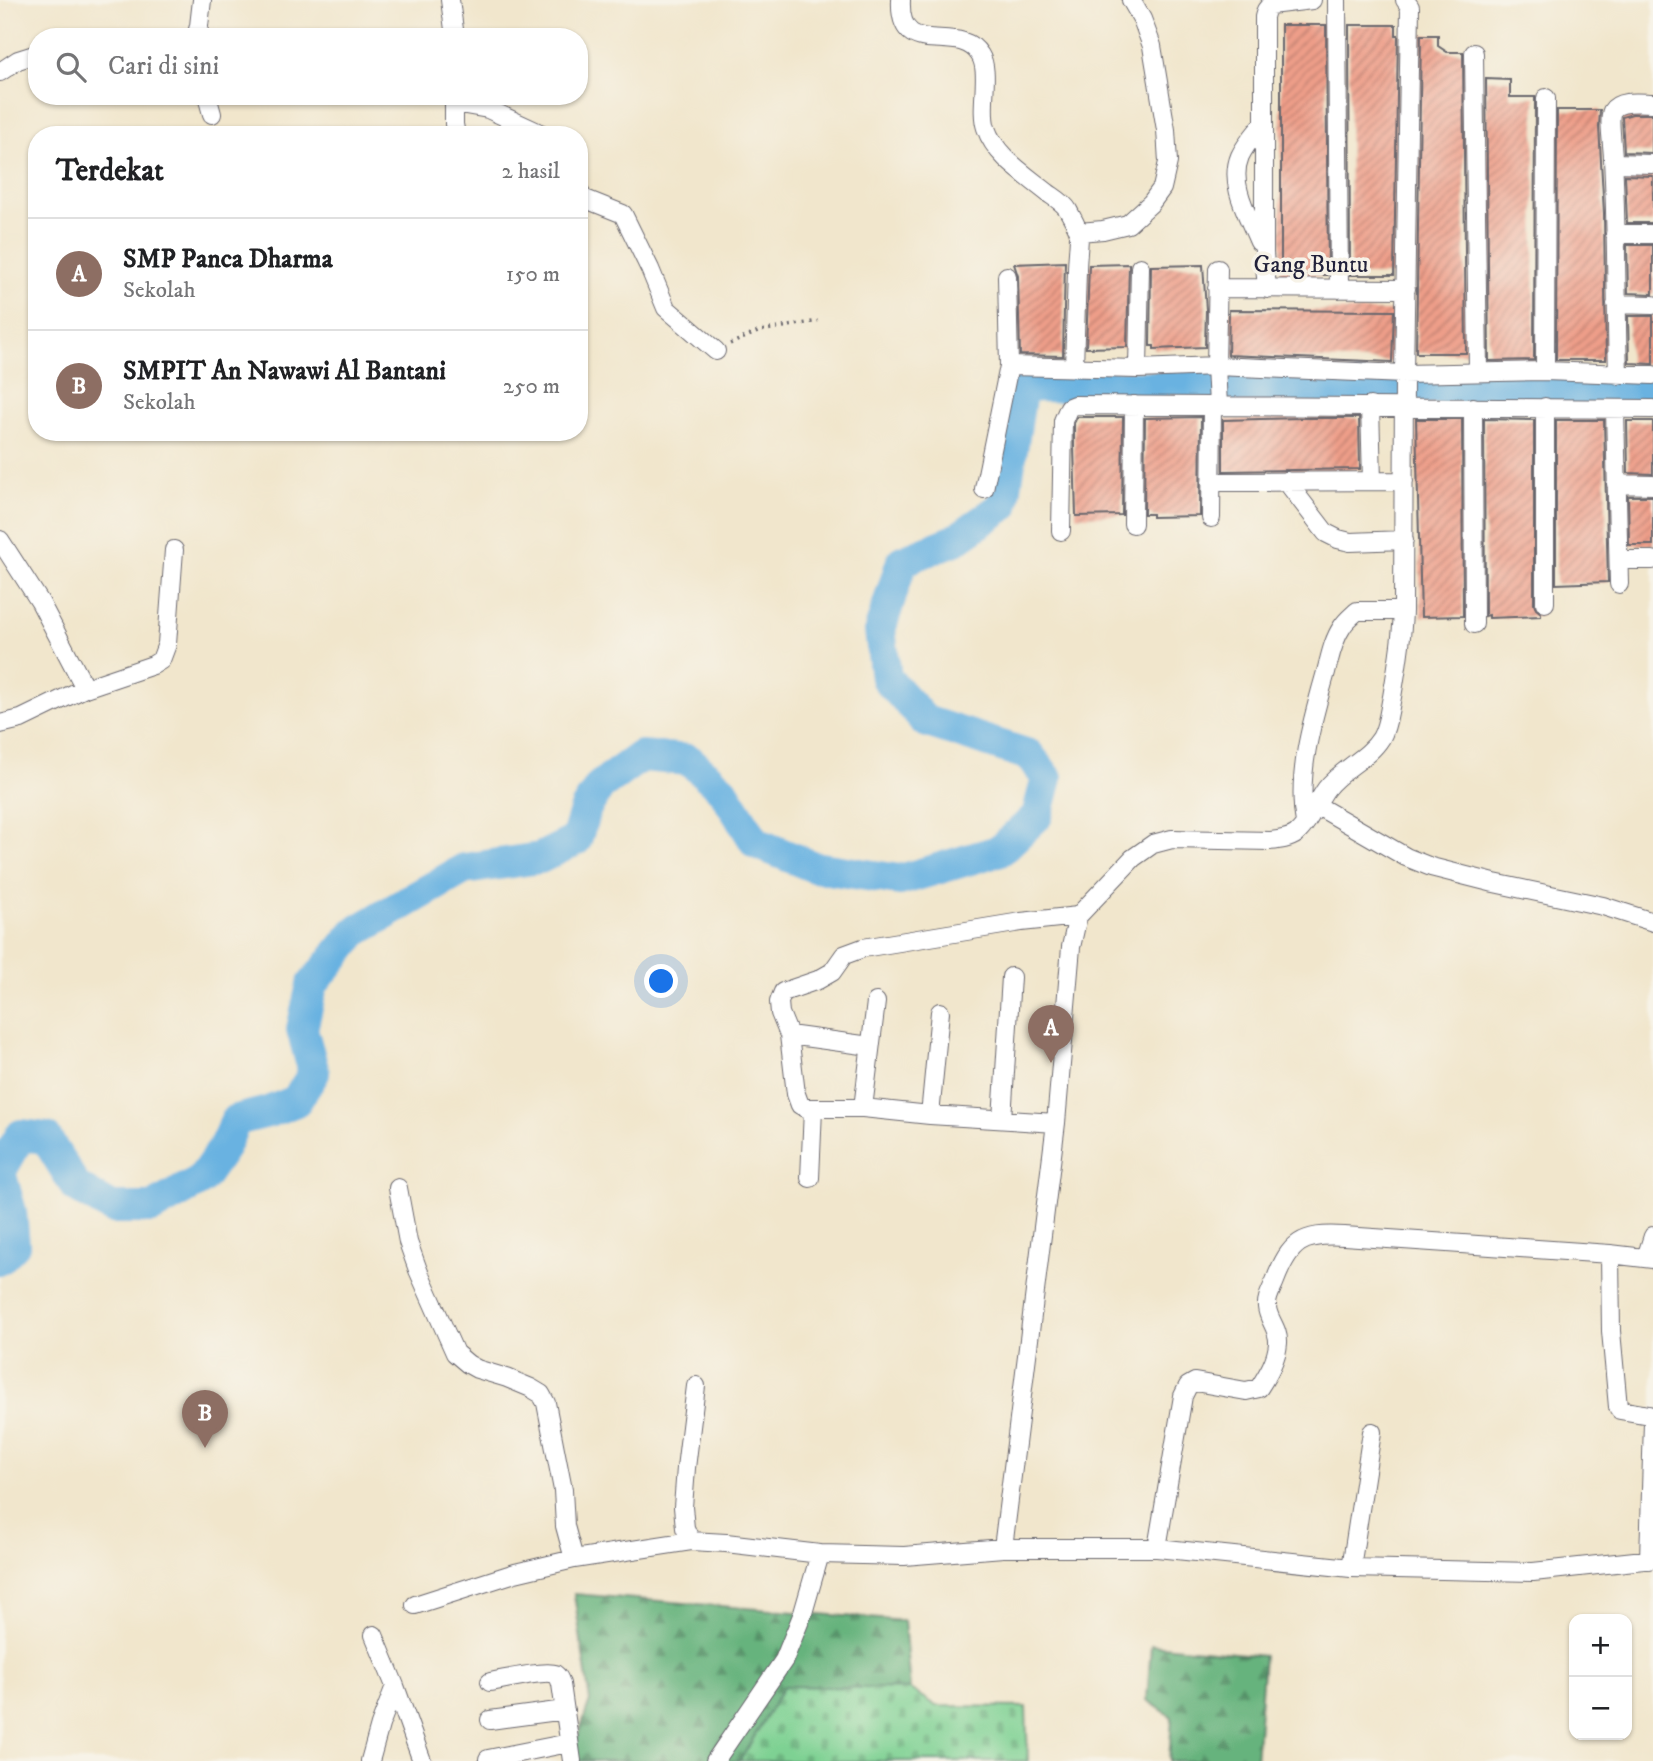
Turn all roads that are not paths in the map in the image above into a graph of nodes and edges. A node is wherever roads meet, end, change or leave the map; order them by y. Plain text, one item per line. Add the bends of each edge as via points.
1 (202, 0) edge
2 (450, 0) edge
3 (901, 0) edge
4 (1131, 0) edge
5 (1312, 0) edge
6 (1337, 0) edge
7 (1405, 0) edge
8 (198, 28) edge
9 (454, 28) edge
10 (1474, 54) dead end
11 (28, 57) edge
12 (0, 72) edge
13 (1546, 98) dead end
14 (1653, 103) edge
15 (210, 105) edge
16 (454, 105) edge
17 (473, 105) edge
18 (212, 114) dead end
19 (1263, 124) junction
20 (454, 126) edge
21 (525, 126) edge
22 (1614, 163) junction
23 (1653, 164) edge
24 (588, 199) edge
25 (1079, 232) junction
26 (1615, 234) junction
27 (1653, 234) edge
28 (1264, 253) junction
29 (1140, 267) dead end
30 (1218, 269) dead end
31 (1007, 276) dead end
32 (1217, 288) junction
33 (1267, 289) junction
34 (1339, 289) junction
35 (1406, 289) junction
36 (1616, 304) junction
37 (1653, 305) edge
38 (716, 351) road end
39 (1009, 366) junction
40 (1074, 367) junction
41 (1138, 369) junction
42 (1545, 371) junction
43 (1216, 372) junction
44 (1478, 372) junction
45 (1404, 374) junction
46 (1618, 375) junction
47 (1653, 375) edge
48 (1216, 404) junction
49 (1134, 405) junction
50 (1370, 406) junction
51 (1405, 407) junction
52 (1473, 407) junction
53 (1545, 407) junction
54 (1615, 409) junction
55 (1653, 409) edge
56 (1286, 481) junction
57 (1372, 481) junction
58 (1404, 481) junction
59 (1211, 482) junction
60 (1616, 484) junction
61 (1653, 485) edge
62 (984, 489) dead end
63 (1211, 519) dead end
64 (1133, 524) dead end
65 (1061, 531) dead end
66 (0, 540) edge
67 (1404, 540) junction
68 (174, 550) dead end
69 (1620, 560) junction
70 (1653, 560) edge
71 (1619, 584) dead end
72 (1545, 603) dead end
73 (1403, 611) junction
74 (1474, 624) dead end
75 (85, 688) junction
76 (0, 724) edge
77 (1316, 805) junction
78 (1306, 822) junction
79 (1079, 916) junction
80 (1653, 922) edge
81 (1012, 977) dead end
82 (876, 1002) dead end
83 (940, 1012) dead end
84 (789, 1035) junction
85 (870, 1046) junction
86 (863, 1108) junction
87 (813, 1109) junction
88 (930, 1115) junction
89 (1002, 1119) junction
90 (1056, 1123) junction
91 (810, 1178) dead end
92 (398, 1188) dead end
93 (1653, 1236) edge
94 (1610, 1254) junction
95 (1650, 1259) edge
96 (696, 1386) dead end
97 (1653, 1421) edge
98 (1372, 1432) dead end
99 (691, 1541) junction
100 (1003, 1548) junction
101 (1157, 1548) junction
102 (820, 1553) junction
103 (574, 1559) junction
104 (1651, 1559) edge
105 (1351, 1568) junction
106 (415, 1605) dead end
107 (374, 1635) dead end
108 (490, 1682) dead end
109 (395, 1686) junction
110 (565, 1710) junction
111 (490, 1720) dead end
112 (571, 1752) edge
113 (488, 1759) edge
114 (370, 1761) edge
115 (422, 1761) edge
116 (715, 1761) edge

1 - 8 street
2 - 9 street
3 - 25 street via 903,24 914,35 966,42 982,57 985,127 990,138 1002,155 1067,208
4 - 25 street via 1152,46 1168,162 1162,188 1128,223
5 - 19 street via 1270,5 1266,10
6 - 34 street
7 - 35 street via 1410,7
10 - 44 street
11 - 12 street
13 - 42 street
14 - 22 street via 1627,103 1612,110
15 - 18 street
16 - 20 street
17 - 21 street
19 - 28 street
19 - 28 street via 1241,155 1236,178
22 - 23 street
22 - 26 street
24 - 38 street via 623,214 666,308
25 - 40 street
26 - 27 street
26 - 36 street
28 - 33 street
29 - 41 street
30 - 32 street
31 - 39 street
32 - 33 street, Gang Buntu
32 - 43 street
33 - 34 street, Gang Buntu
34 - 35 street, Gang Buntu
35 - 45 street
36 - 37 street
36 - 46 street
39 - 40 street
39 - 62 street
40 - 41 street
41 - 43 street
42 - 44 street
42 - 46 street
43 - 45 street
43 - 48 street
44 - 45 street
45 - 51 street
46 - 47 street
48 - 49 street
48 - 50 street
48 - 59 street
49 - 64 street
49 - 65 street via 1069,407 1063,421
50 - 51 street
50 - 57 street
51 - 52 street
51 - 58 street
52 - 53 street
52 - 74 street
53 - 54 street
53 - 72 street
54 - 55 street
54 - 60 street
56 - 57 street
56 - 59 street
56 - 67 street via 1326,533 1338,539
57 - 58 street
58 - 67 street
59 - 63 street
60 - 61 street
60 - 69 street
66 - 75 street via 40,602
67 - 73 street
68 - 75 street via 162,660
69 - 70 street
69 - 71 street
73 - 77 street via 1402,640 1381,739 1326,788
73 - 78 street via 1357,611 1334,642 1307,751 1302,793
75 - 76 street via 21,719
77 - 78 street
77 - 80 street via 1431,867 1603,906
78 - 79 street via 1284,839 1172,839 1153,844 1133,858
79 - 84 street via 863,948 844,955 832,972 783,992 780,1013
79 - 90 street via 1072,947
81 - 89 street
82 - 85 street
83 - 88 street
84 - 85 street
84 - 87 street via 796,1094 800,1105
85 - 86 street
86 - 87 street
86 - 88 street
87 - 91 street
88 - 89 street
89 - 90 street
90 - 100 street
92 - 103 street via 408,1242 455,1353 477,1369 541,1394
93 - 95 street
94 - 95 street
94 - 97 street via 1618,1408 1649,1415
94 - 101 street via 1323,1234 1296,1245 1280,1267 1267,1301 1278,1342 1259,1388 1247,1391 1195,1382 1183,1396
96 - 99 street via 683,1507
97 - 104 street
98 - 105 street
99 - 102 street
99 - 103 street
100 - 101 street
100 - 102 street via 904,1556
101 - 105 street
102 - 116 street via 784,1660
103 - 106 street
104 - 105 street via 1533,1572
107 - 109 street
108 - 110 street via 552,1673 561,1684
109 - 114 street
109 - 115 street
110 - 111 street
110 - 112 street
112 - 113 street

